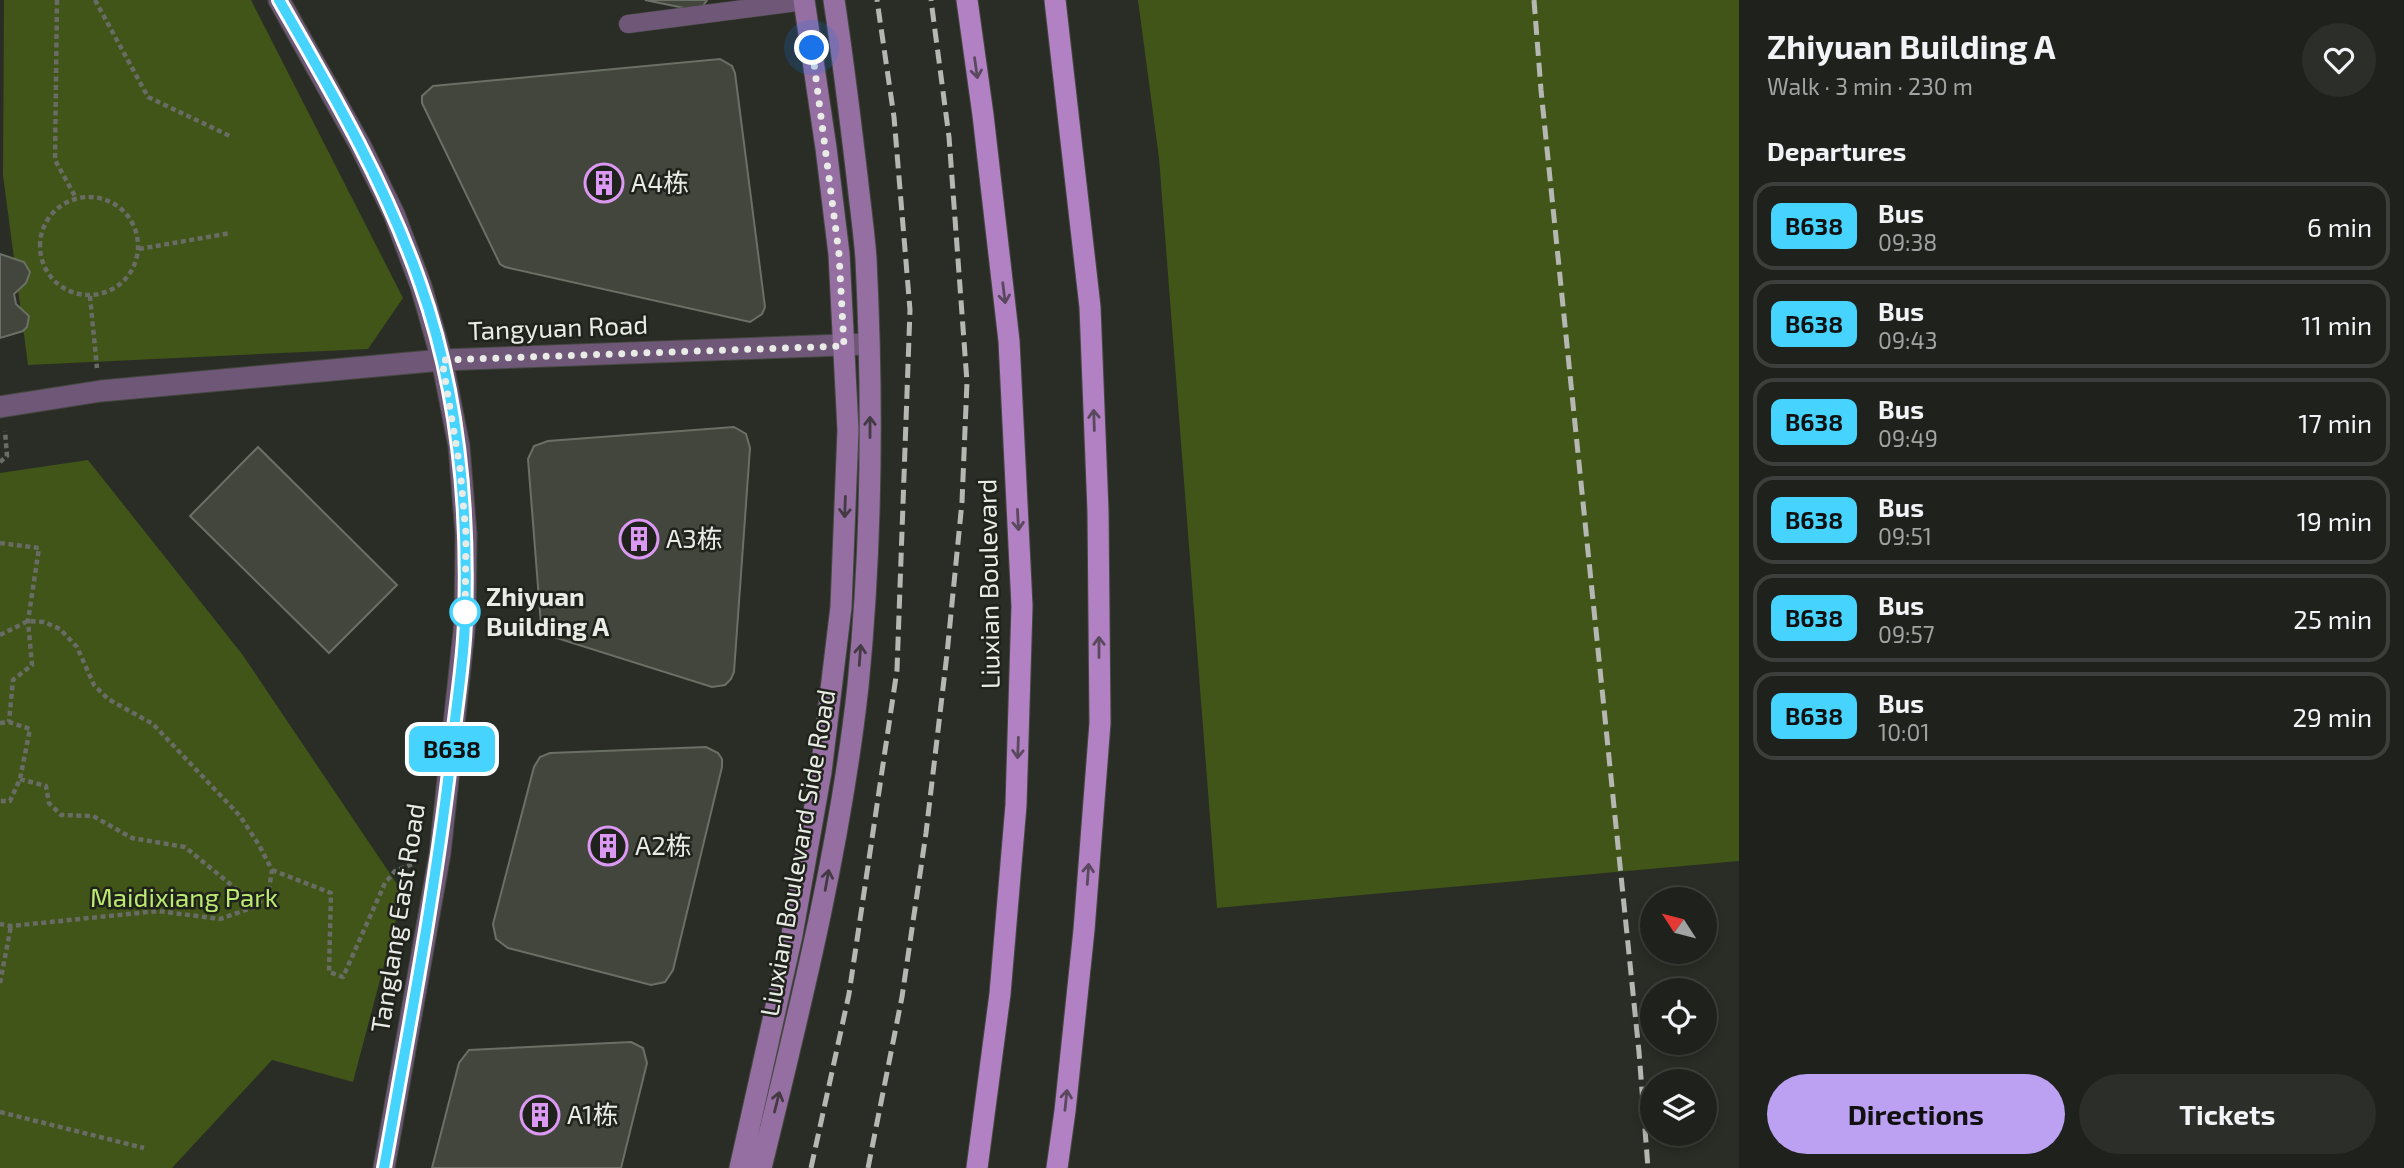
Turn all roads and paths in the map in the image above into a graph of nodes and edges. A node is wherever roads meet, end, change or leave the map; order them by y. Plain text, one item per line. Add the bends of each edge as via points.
1 (57, 0) edge
2 (95, 0) edge
3 (279, 0) edge
4 (805, 0) edge
5 (834, 0) edge
6 (967, 0) edge
7 (1055, 0) edge
8 (628, 24) dead end
9 (232, 137) dead end
10 (76, 198) junction
11 (230, 233) dead end
12 (139, 249) junction
13 (90, 296) junction
14 (94, 341) dead end
15 (868, 344) junction
16 (844, 346) junction
17 (442, 360) junction
18 (0, 407) edge
19 (7, 456) dead end
20 (0, 462) edge
21 (0, 543) edge
22 (28, 621) junction
23 (0, 635) edge
24 (9, 722) junction
25 (0, 723) edge
26 (20, 779) junction
27 (0, 801) edge
28 (440, 853) junction
29 (272, 870) junction
30 (257, 906) junction
31 (0, 924) edge
32 (11, 926) junction
33 (0, 983) edge
34 (0, 1112) edge
35 (144, 1148) dead end
36 (384, 1168) edge
37 (740, 1168) edge
38 (761, 1168) edge
39 (977, 1168) edge
40 (1057, 1168) edge

1 - 10 path via 55,160
2 - 9 path via 148,97
3 - 17 street, Tanglang East Road via 394,214
4 - 8 lane
4 - 16 main road, Liuxian Boulevard Side Road via 837,241
5 - 15 main road, Liuxian Boulevard Side Road via 865,257
6 -> 39 main road, Liuxian Boulevard via 1009,341 1023,606 1015,819 1000,994
40 -> 7 main road via 1084,930 1100,723 1090,307
10 - 12 path via 99,197 121,207 135,226
10 - 13 path via 55,210 42,230 40,254 49,275 67,291
11 - 12 path
12 - 13 path via 123,281 114,289
13 - 14 path
15 - 16 street, Tangyuan Road
38 -> 15 main road, Liuxian Boulevard Side Road via 816,941 858,685 870,431
16 - 17 street, Tangyuan Road
16 -> 37 main road, Liuxian Boulevard Side Road via 848,430 841,607 822,758 792,935
17 - 18 street, Tangyuan Road via 101,391
17 - 28 street, Tanglang East Road via 458,446 466,534 465,622
19 - 20 path
21 - 22 path via 39,548
22 - 23 path
22 - 24 path via 32,665 13,680
22 - 29 path via 60,629 77,647 94,685 108,699 153,724 240,816
24 - 25 path
24 - 26 path via 30,729
26 - 27 path via 10,801
26 - 30 path via 46,786 49,803 61,815 93,816 132,838 185,847
28 - 29 path via 395,871 385,883 344,977 329,972 331,893
28 - 36 street, Tanglang East Road
29 - 30 path via 269,889
30 - 32 path via 220,919 158,911
31 - 32 path
32 - 33 path
34 - 35 path

